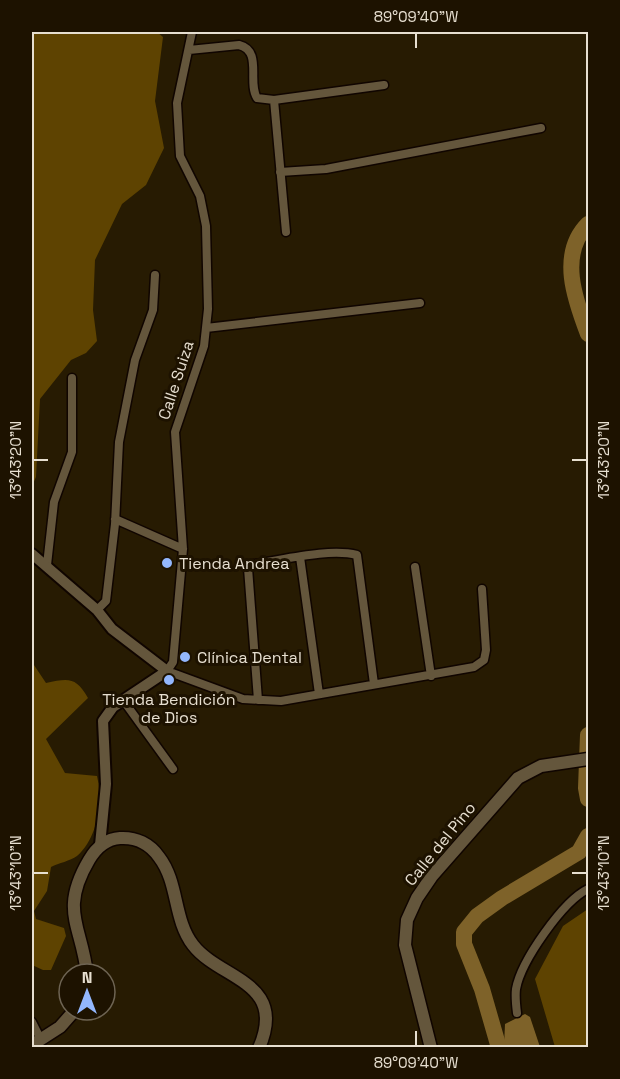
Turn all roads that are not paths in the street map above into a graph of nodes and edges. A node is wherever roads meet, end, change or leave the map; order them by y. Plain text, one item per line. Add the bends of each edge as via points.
1 (192, 32) edge
2 (189, 50) junction
3 (384, 85) dead end
4 (274, 100) junction
5 (541, 128) dead end
6 (280, 172) junction
7 (286, 232) dead end
8 (155, 275) dead end
9 (420, 303) dead end
10 (206, 328) junction
11 (72, 378) dead end
12 (115, 519) junction
13 (183, 549) junction
14 (32, 554) edge
15 (300, 557) junction
16 (47, 565) junction
17 (415, 567) dead end
18 (482, 588) dead end
19 (97, 610) junction
20 (167, 671) junction
21 (431, 675) junction
22 (374, 684) junction
23 (319, 694) junction
24 (123, 700) junction
25 (258, 700) junction
26 (588, 759) edge
27 (173, 769) dead end
28 (100, 845) junction
29 (588, 889) edge
30 (84, 962) edge
31 (517, 1012) dead end
32 (32, 1022) edge
33 (64, 1022) edge
34 (36, 1042) edge
35 (259, 1047) edge
36 (431, 1047) edge

1 - 2 street, Calle Suiza
2 - 4 street via 247,47 252,54 254,93 257,98
2 - 10 street, Calle Suiza via 177,103 180,156 200,196 206,226
3 - 4 street
4 - 6 street
5 - 6 street via 326,169
6 - 7 street
8 - 12 street via 153,310 135,360 119,442
9 - 10 street
10 - 13 street, Calle Suiza via 204,346 175,432
11 - 16 street via 72,452 54,502
12 - 13 street
12 - 19 street via 106,601
13 - 20 street, Calle Suiza via 173,662
14 - 16 street
15 - 22 street via 346,552 357,555
15 - 23 street
15 - 25 street via 248,568
16 - 19 street
17 - 21 street
18 - 21 street via 484,660 474,668
19 - 20 street via 112,628
20 - 24 street
20 - 25 street via 243,699
21 - 22 street
22 - 23 street
23 - 25 street
24 - 27 street
24 - 28 street via 103,721 106,784
26 - 36 main road, Calle del Pino via 529,770 508,787 432,876 407,920 407,958
28 - 30 main road via 81,876 73,910
28 - 35 main road via 114,838 134,838 157,853 168,870 183,926 193,945 246,981 261,1002 265,1023
29 - 31 street via 578,894 535,948 516,987
32 - 34 street
33 - 34 main road

